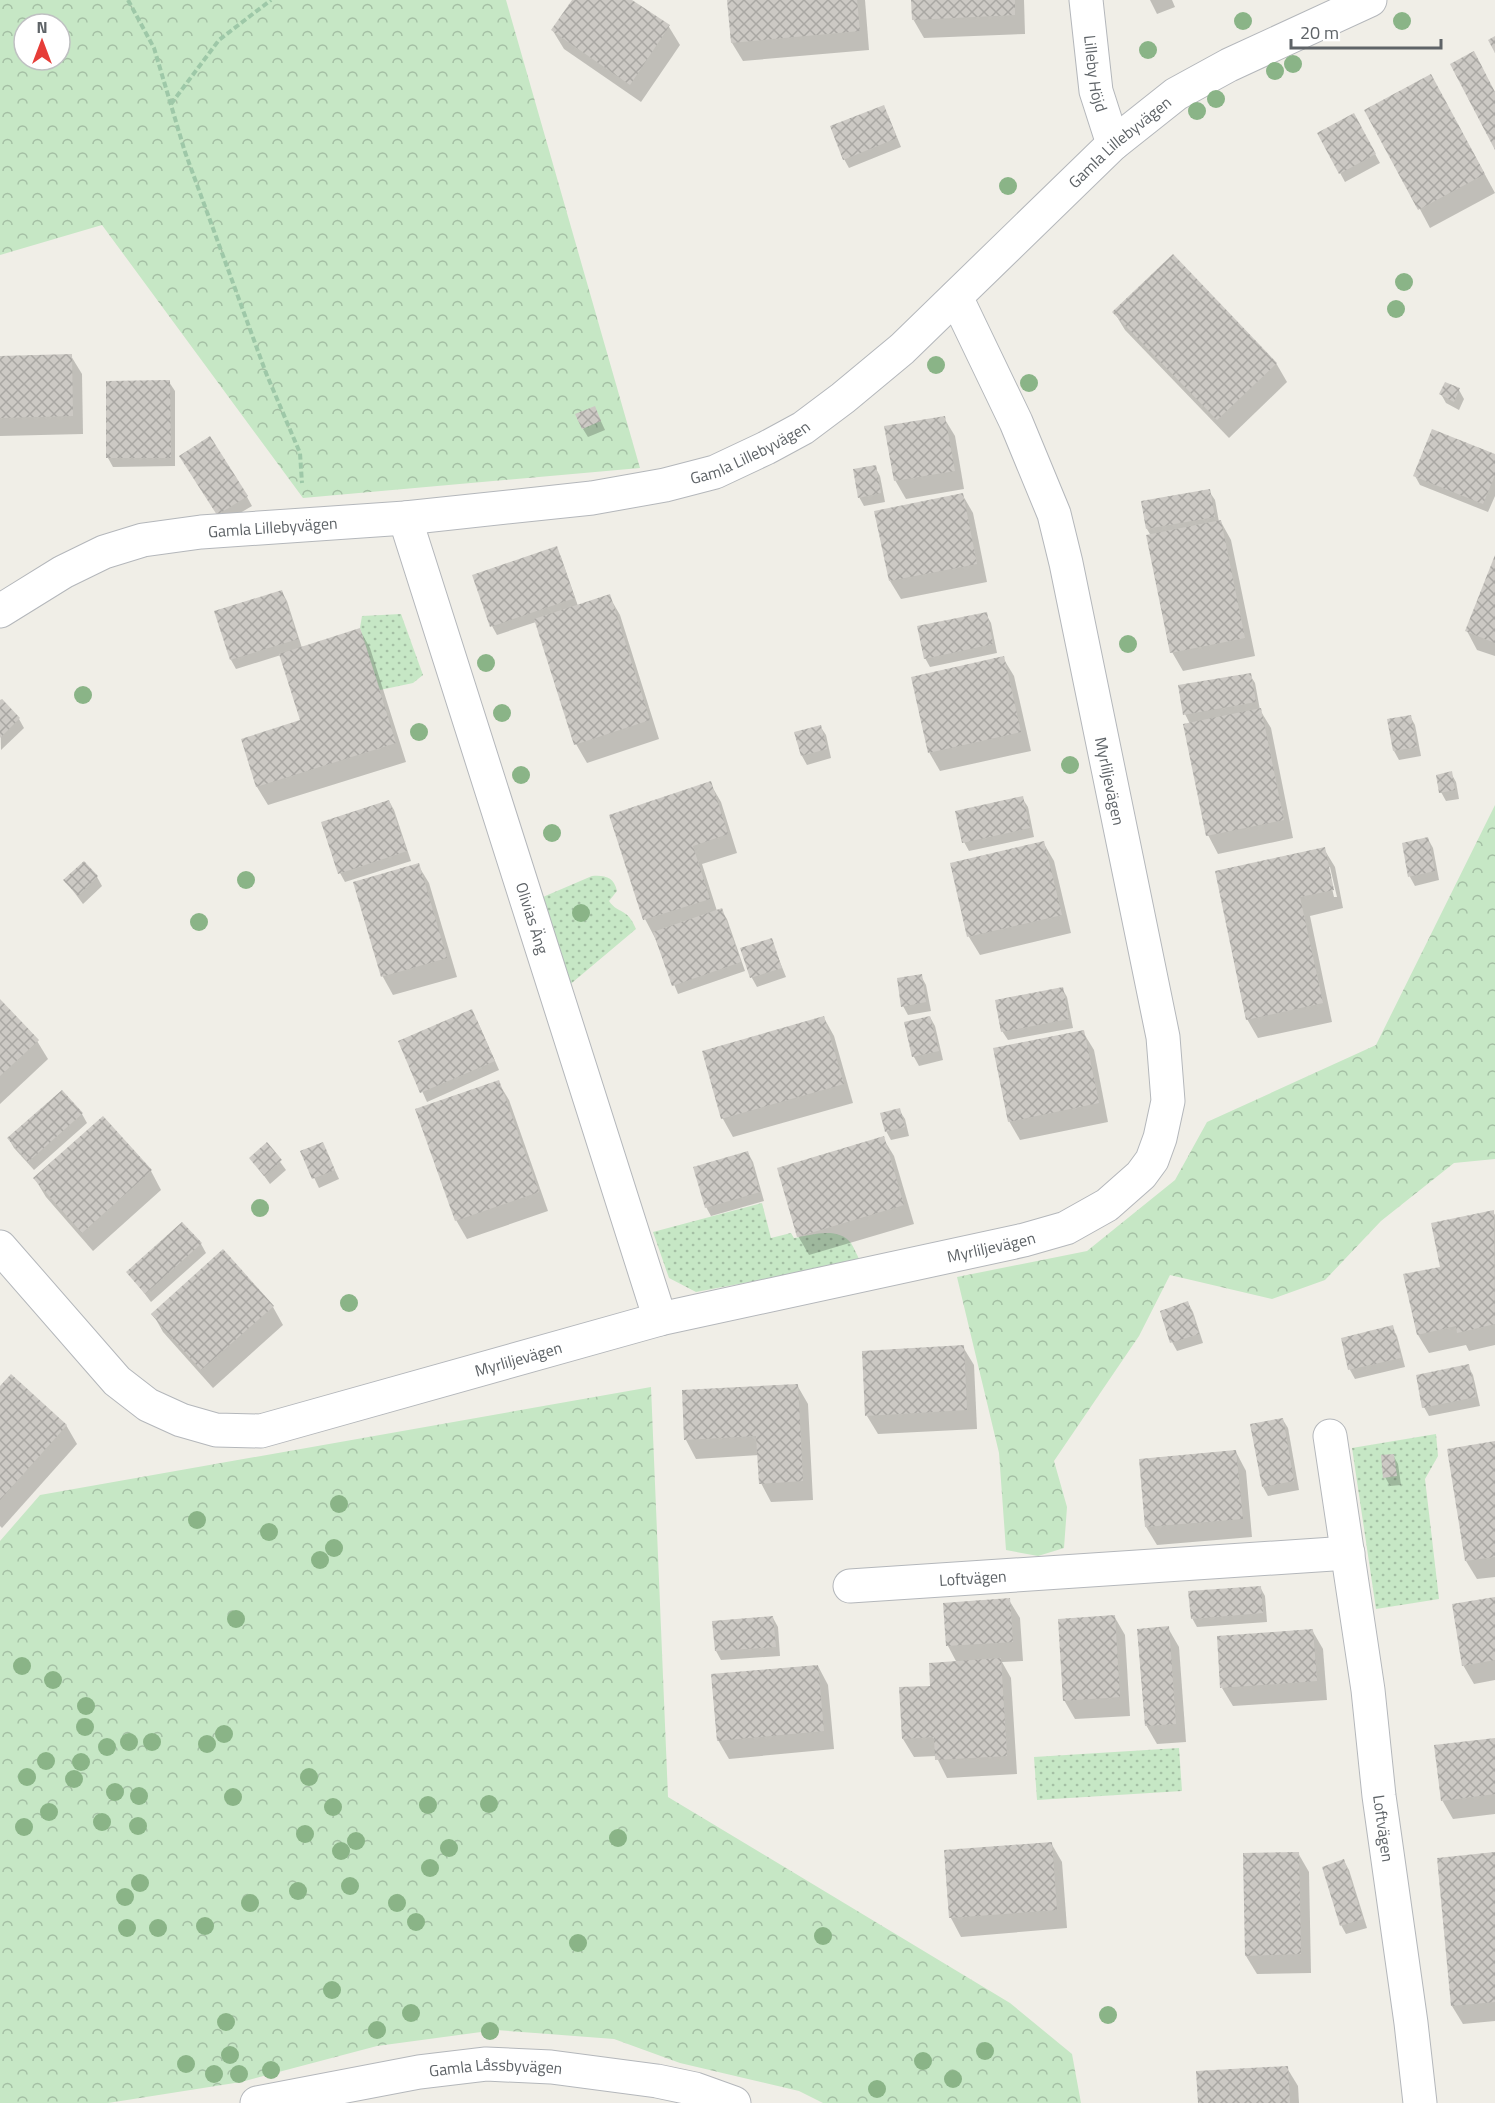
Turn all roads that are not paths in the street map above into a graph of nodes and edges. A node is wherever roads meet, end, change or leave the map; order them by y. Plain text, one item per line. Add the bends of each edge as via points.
1 (1086, 0) edge
2 (1371, 0) edge
3 (1113, 144) junction
4 (956, 297) junction
5 (405, 518) junction
6 (0, 611) edge
7 (0, 1247) edge
8 (660, 1319) junction
9 (1330, 1436) dead end
10 (1348, 1553) junction
11 (850, 1586) dead end
12 (657, 2092) edge
13 (257, 2103) edge
14 (734, 2103) edge
15 (1420, 2103) edge

1 - 3 street, Lilleby Höjd via 1096,91
2 - 3 street, Gamla Lillebyvägen via 1185,89
3 - 4 street, Gamla Lillebyvägen
4 - 5 street, Gamla Lillebyvägen via 902,349 803,428 715,472 592,498
4 - 8 street, Myrliljevägen via 1054,513 1163,1037 1168,1101 1160,1138 1141,1175 1107,1205 1066,1228
5 - 6 street, Gamla Lillebyvägen via 201,532 143,540 73,567
5 - 8 street, Olivias Äng
7 - 8 street, Myrliljevägen via 117,1381 148,1404 181,1420 216,1430 261,1431
9 - 10 street, Loftvägen
10 - 11 street, Loftvägen
10 - 15 street, Loftvägen
12 - 13 street, Gamla Låssbyvägen via 551,2067 486,2064 419,2072
12 - 14 street, Gamla Låssbyvägen via 695,2089

